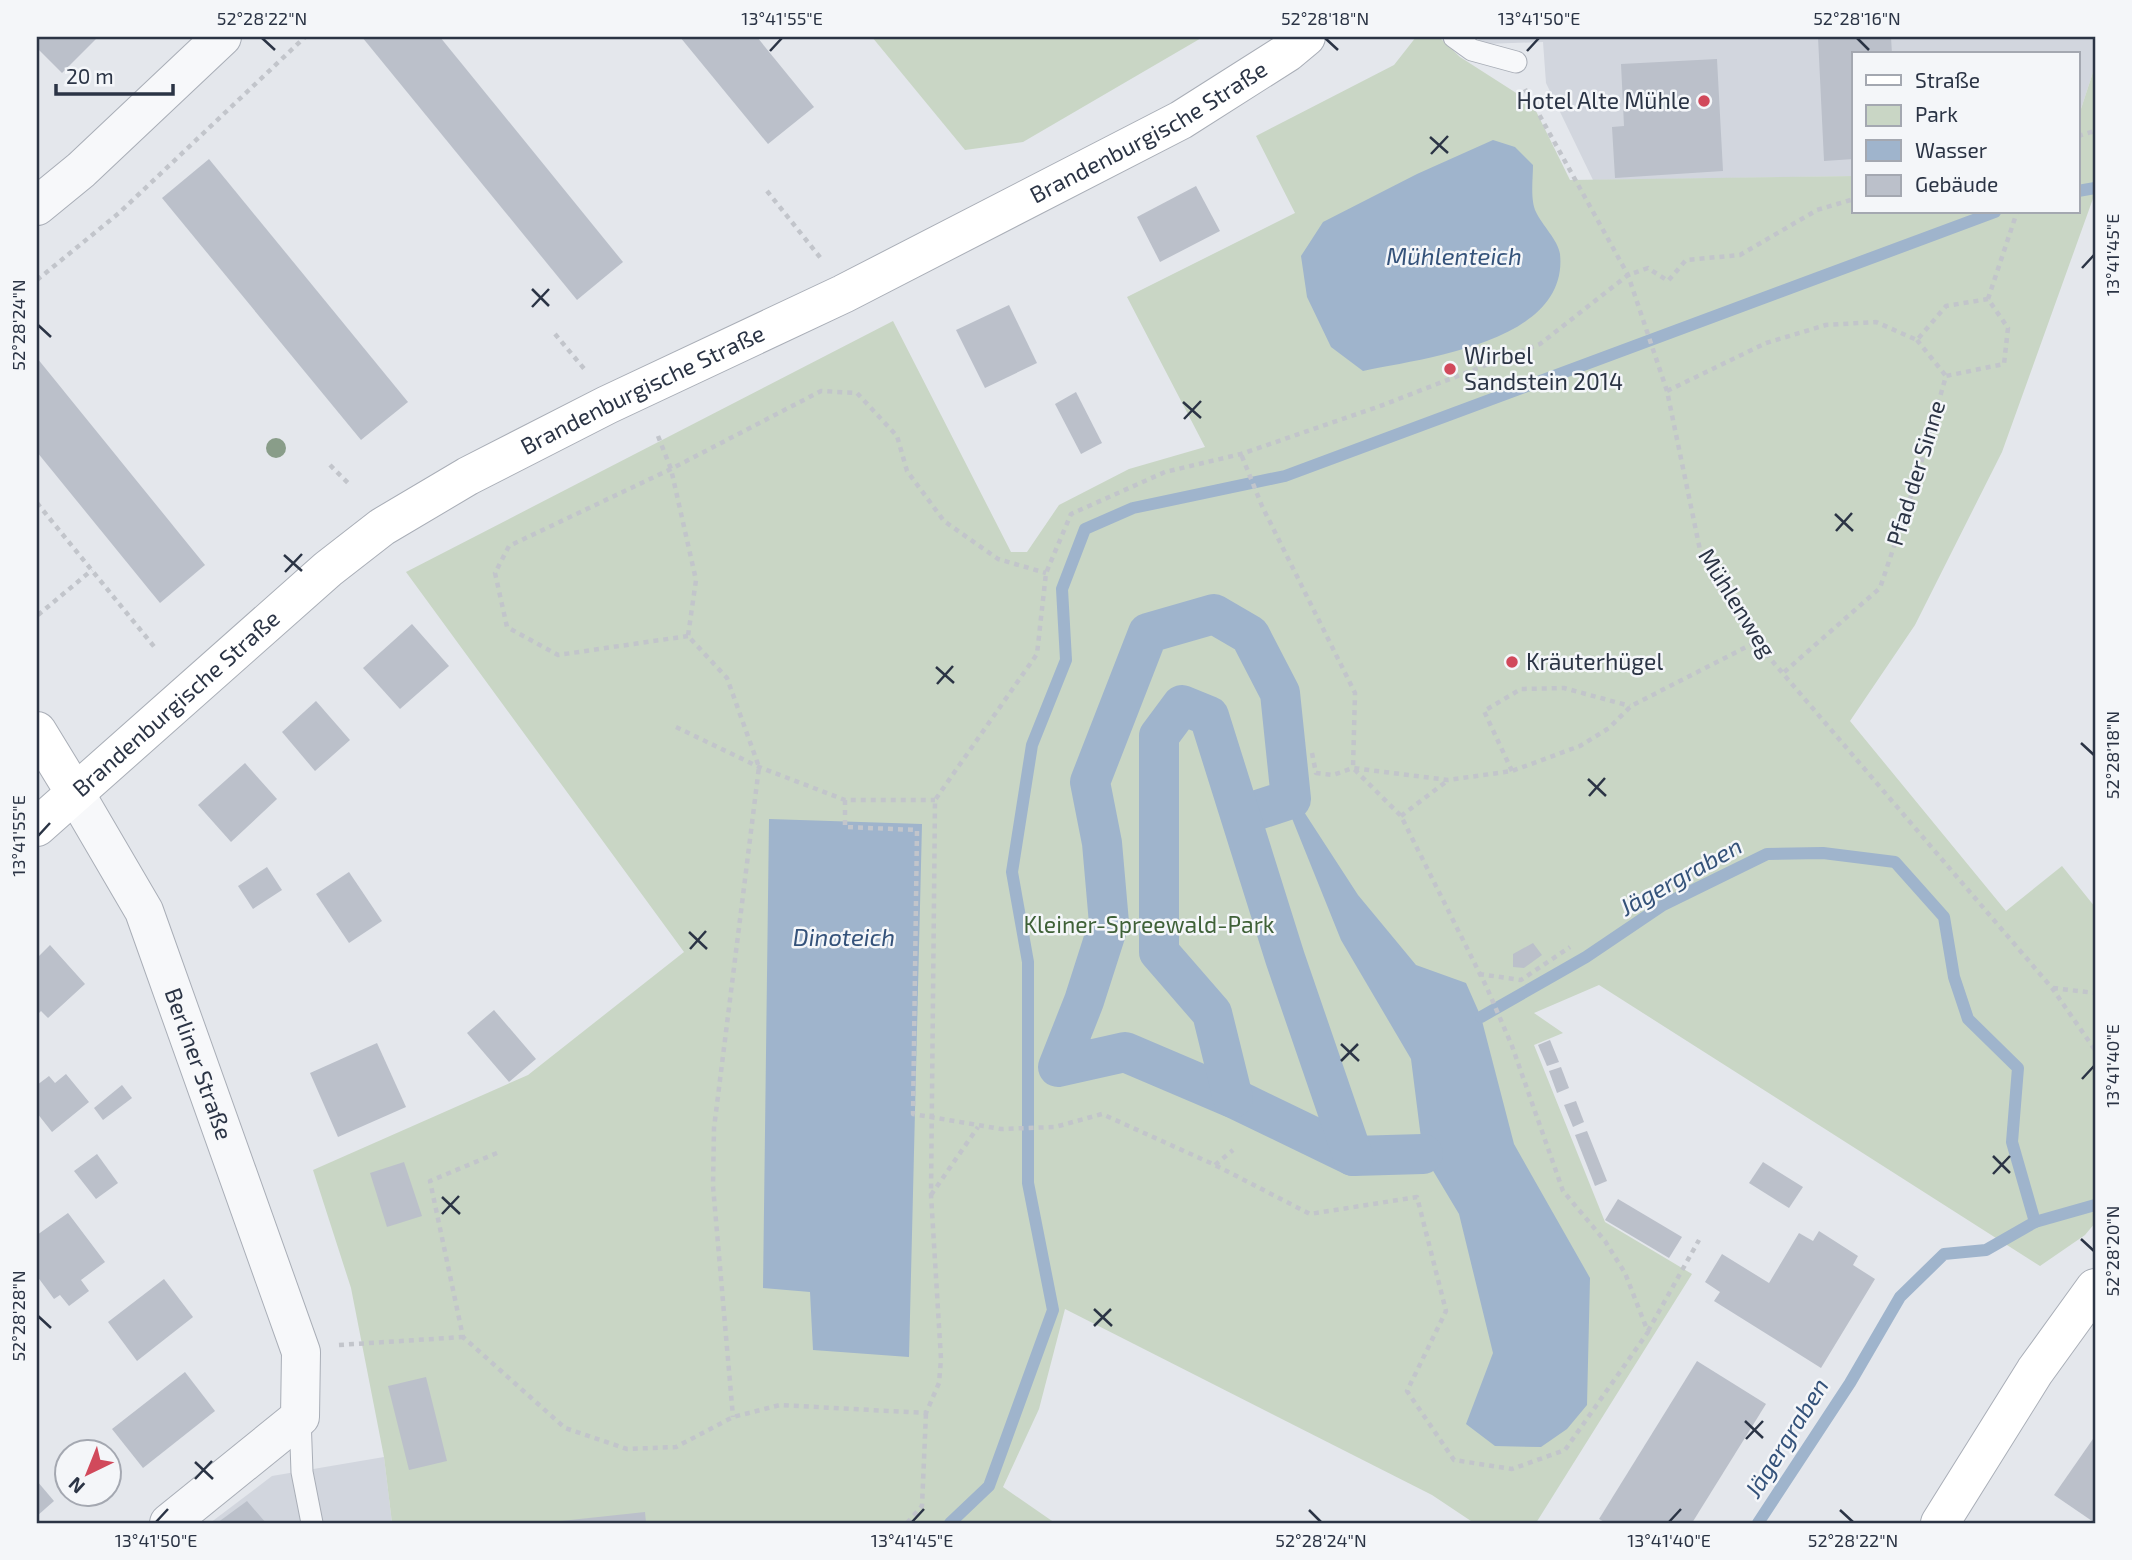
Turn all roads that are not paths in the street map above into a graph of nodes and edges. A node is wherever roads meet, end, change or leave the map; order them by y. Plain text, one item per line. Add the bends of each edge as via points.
1 (222, 37) edge
2 (1306, 37) edge
3 (1454, 37) edge
4 (1516, 62) road end
5 (37, 206) edge
6 (37, 731) edge
7 (75, 793) junction
8 (37, 827) edge
9 (2095, 1287) edge
10 (300, 1418) junction
11 (169, 1523) edge
12 (312, 1523) edge
13 (1940, 1523) edge

1 - 5 street
2 - 7 street, Brandenburgische Straße via 1181,120 843,294 607,405 468,476 382,527 328,569
3 - 4 lane via 1472,50
6 - 7 street, Berliner Straße
7 - 8 street, Brandenburgische Straße
7 - 10 street, Berliner Straße via 144,911 301,1352
9 - 13 street via 2035,1371
10 - 11 street
10 - 12 lane via 302,1472

